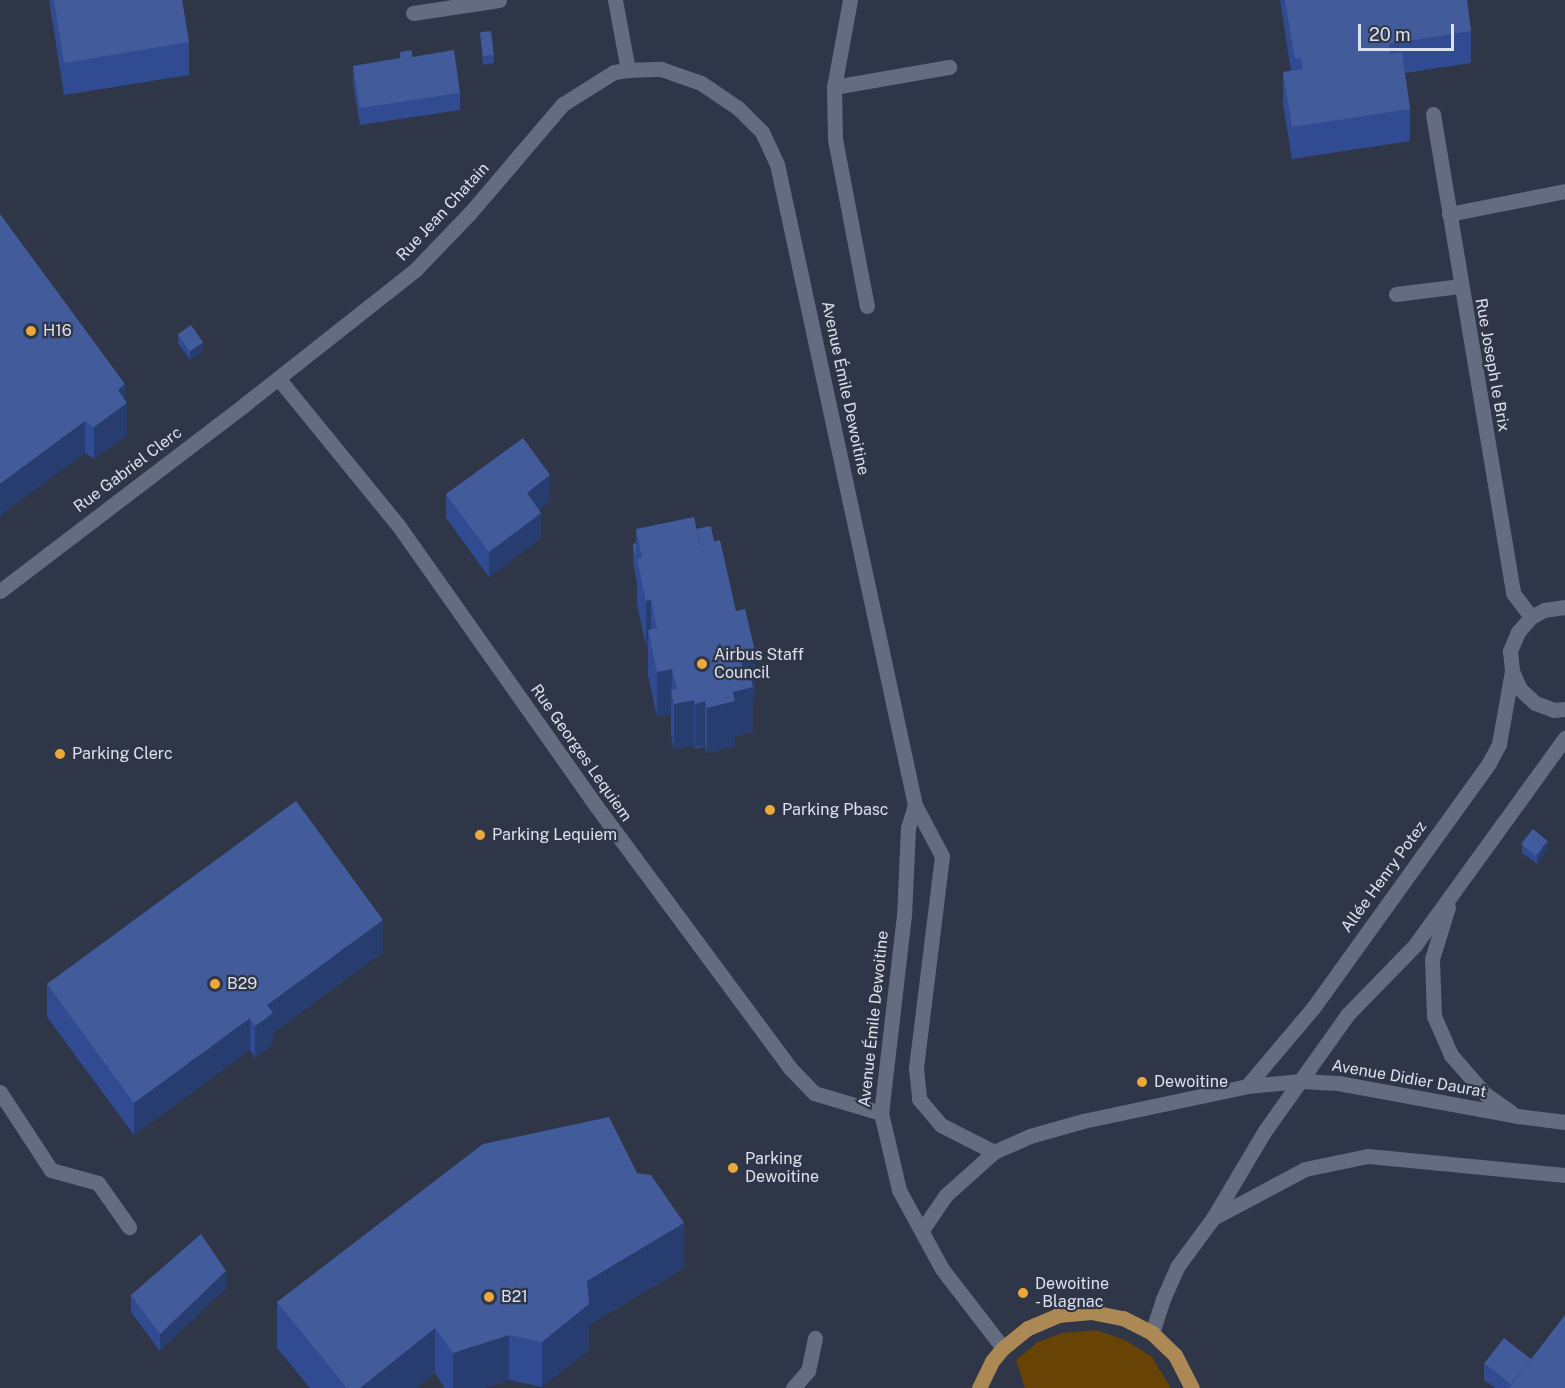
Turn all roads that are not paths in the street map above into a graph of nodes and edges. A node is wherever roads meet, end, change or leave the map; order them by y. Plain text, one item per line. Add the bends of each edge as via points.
1 (499, 0) edge
2 (615, 0) edge
3 (850, 0) edge
4 (412, 13) dead end
5 (949, 67) dead end
6 (628, 70) junction
7 (834, 87) junction
8 (1433, 114) dead end
9 (1565, 191) edge
10 (1449, 214) junction
11 (1460, 286) junction
12 (1396, 294) dead end
13 (867, 306) dead end
14 (278, 378) junction
15 (0, 591) edge
16 (1565, 607) edge
17 (1531, 617) junction
18 (1512, 671) junction
19 (1565, 709) edge
20 (1565, 738) edge
21 (1560, 752) edge
22 (915, 805) junction
23 (1452, 893) junction
24 (1301, 1081) junction
25 (1247, 1086) junction
26 (0, 1092) edge
27 (881, 1113) junction
28 (1517, 1116) junction
29 (1565, 1122) edge
30 (994, 1152) junction
31 (1565, 1175) edge
32 (1213, 1218) junction
33 (129, 1227) dead end
34 (922, 1230) junction
35 (1152, 1333) junction
36 (815, 1338) dead end
37 (1003, 1348) junction
38 (793, 1388) edge
39 (979, 1388) edge
40 (1192, 1388) edge

1 - 4 street
2 - 6 street
3 - 7 street
5 - 7 street
6 - 14 street, Rue Jean Chatain via 614,72 563,104 416,269
6 - 22 street, Avenue Émile Dewoitine via 661,69 701,83 738,108 762,132 777,164
7 - 13 street via 835,139
8 - 10 street, Rue Joseph le Brix
9 - 10 street
10 - 11 street, Rue Joseph le Brix
11 - 12 street
11 - 17 street, Rue Joseph le Brix via 1513,593
14 - 15 street, Rue Gabriel Clerc
14 - 27 street, Rue Georges Lequiem via 398,525 591,800 790,1068 814,1093
16 - 17 street via 1544,610
17 - 18 street, Allée Henry Potez via 1518,632 1510,651
18 - 19 street via 1520,689 1535,703 1554,710
18 - 25 street, Allée Henry Potez via 1499,744 1489,763 1313,1008
20 - 21 street
21 - 23 street
22 - 27 street, Avenue Émile Dewoitine via 908,828 904,915
22 - 30 street, Avenue Émile Dewoitine via 942,856 916,1068 920,1099 941,1125
23 - 24 street via 1415,945 1348,1014
23 - 28 street via 1432,958 1434,1016 1451,1055 1467,1075 1485,1094
24 - 25 street, Avenue Didier Daurat
24 - 28 street, Avenue Didier Daurat via 1338,1083
24 - 32 street via 1247,1158
25 - 30 street, Avenue Didier Daurat via 1083,1121 1030,1136
26 - 33 street via 51,1170 98,1183
27 - 34 street, Avenue Émile Dewoitine via 899,1190
28 - 29 street, Avenue Didier Daurat
30 - 34 street, Avenue Didier Daurat via 946,1195
31 - 32 street via 1368,1156 1305,1169
32 - 35 street via 1177,1267
34 - 37 street, Avenue Émile Dewoitine via 942,1269
35 - 37 main road via 1123,1318 1091,1312 1058,1315 1028,1328
35 - 40 main road via 1175,1355
36 - 38 street via 808,1371
37 - 39 main road

